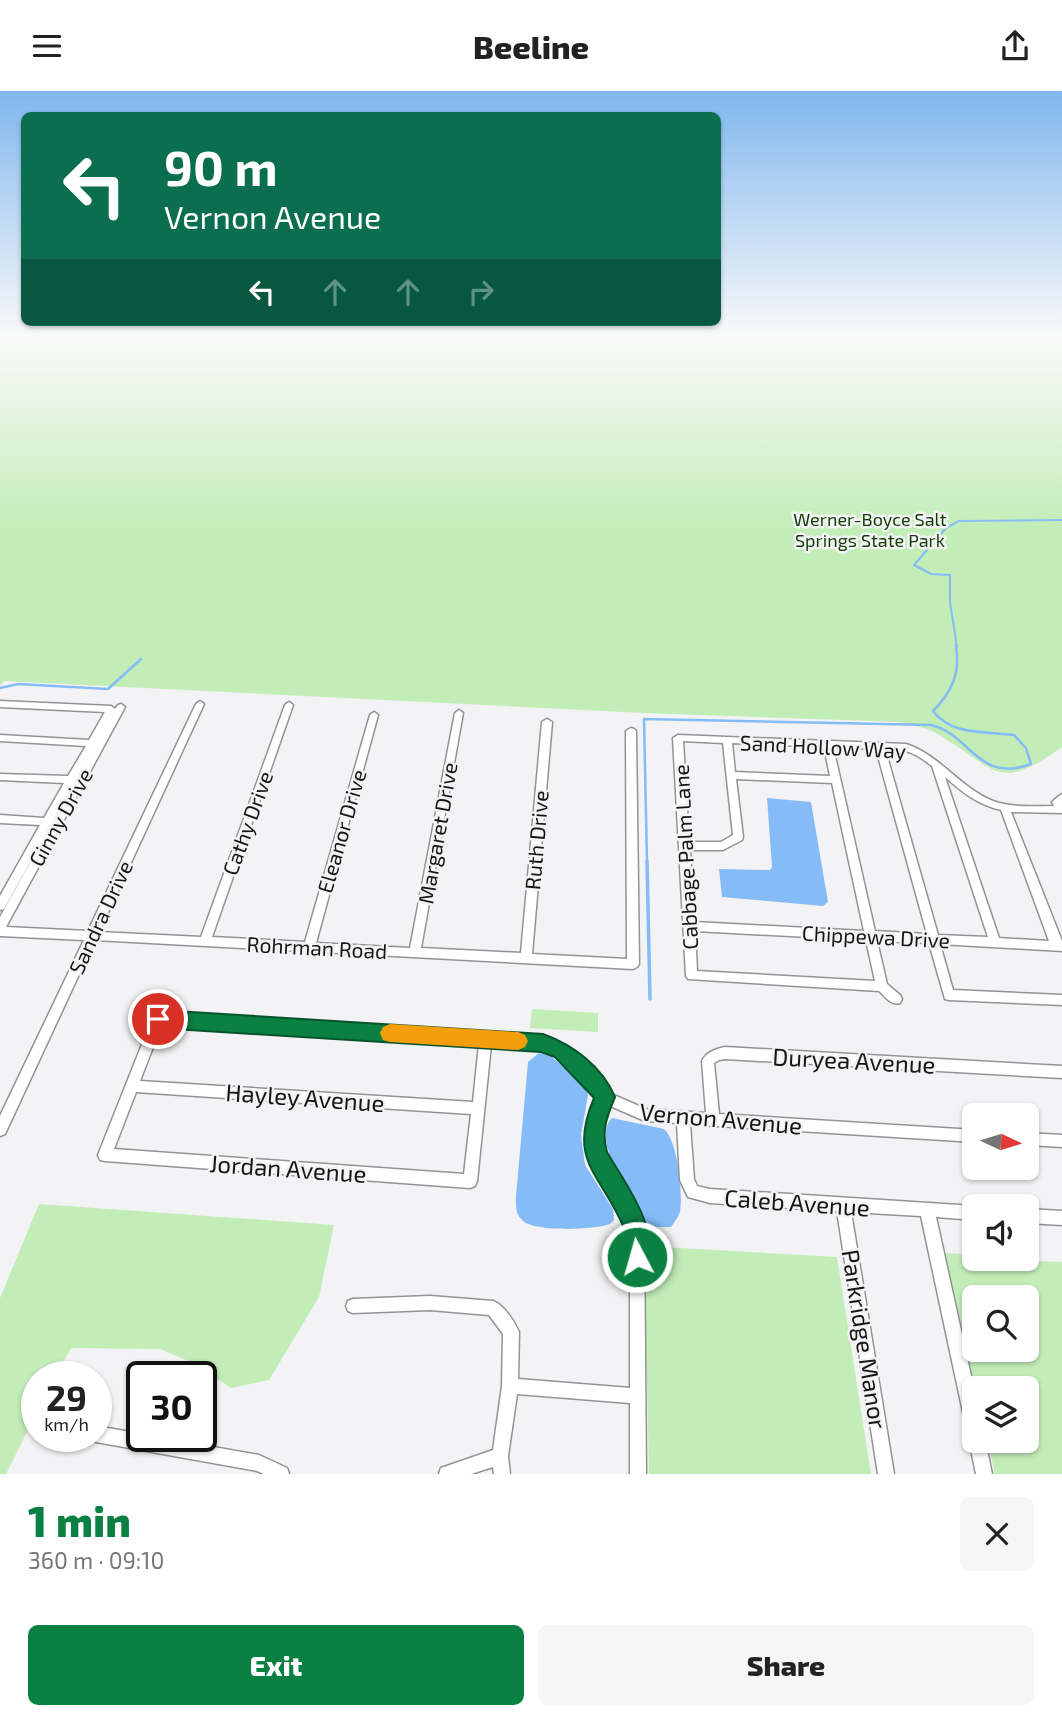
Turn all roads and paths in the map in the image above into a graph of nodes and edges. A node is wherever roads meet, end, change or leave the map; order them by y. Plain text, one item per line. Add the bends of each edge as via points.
1 (0, 704) edge
2 (200, 704) dead end
3 (289, 705) dead end
4 (116, 708) junction
5 (459, 713) dead end
6 (374, 715) dead end
7 (547, 722) dead end
8 (631, 731) dead end
9 (0, 738) edge
10 (678, 738) joint
11 (727, 740) junction
12 (92, 743) junction
13 (828, 745) junction
14 (880, 747) junction
15 (936, 763) junction
16 (731, 775) junction
17 (0, 777) edge
18 (836, 780) junction
19 (71, 781) junction
20 (1062, 798) edge
21 (1005, 809) junction
22 (1061, 812) edge
23 (0, 819) edge
24 (47, 822) junction
25 (684, 846) junction
26 (0, 906) edge
27 (689, 926) junction
28 (0, 929) edge
29 (91, 936) junction
30 (871, 936) junction
31 (932, 939) junction
32 (205, 941) junction
33 (995, 942) junction
34 (1060, 946) edge
35 (309, 947) junction
36 (415, 952) junction
37 (526, 958) junction
38 (882, 986) junction
39 (896, 999) dead end
40 (1062, 1000) edge
41 (486, 1039) junction
42 (1062, 1072) edge
43 (132, 1086) junction
44 (605, 1097) junction
45 (478, 1108) junction
46 (683, 1120) junction
47 (713, 1121) junction
48 (0, 1130) edge
49 (962, 1135) edge
50 (1040, 1140) edge
51 (1062, 1141) edge
52 (844, 1205) junction
53 (928, 1210) junction
54 (962, 1212) edge
55 (1039, 1217) edge
56 (1062, 1219) edge
57 (353, 1306) dead end
58 (963, 1376) edge
59 (510, 1386) junction
60 (638, 1396) junction
61 (112, 1437) edge
62 (980, 1453) edge
63 (500, 1456) junction
64 (281, 1474) edge
65 (447, 1474) edge
66 (502, 1474) edge
67 (638, 1474) edge
68 (886, 1474) edge
69 (984, 1474) edge

1 - 4 street
2 - 29 street, Sandra Drive
3 - 32 street, Cathy Drive
4 - 12 street
4 - 28 street, Ginny Drive
5 - 36 street, Margaret Drive
6 - 35 street, Eleanor Drive
7 - 37 street, Ruth Drive
8 - 37 street, Rohrman Road via 634,964
9 - 12 street
10 - 11 street, Sand Hollow Way
10 - 25 street, Cabbage Palm Lane
11 - 13 street, Sand Hollow Way
11 - 16 street
12 - 19 street
13 - 14 street, Sand Hollow Way
13 - 18 street
14 - 15 street, Sand Hollow Way via 906,747
14 - 31 street
15 - 21 street, Sand Hollow Way via 986,802
15 - 33 street
16 - 18 street
16 - 25 street via 738,837 723,846
17 - 19 street
18 - 30 street
19 - 24 street
20 - 22 street, Sand Hollow Way via 1056,802
21 - 22 street, Sand Hollow Way
21 - 34 street
23 - 24 street
24 - 26 street
25 - 27 street, Cabbage Palm Lane
27 - 30 street, Chippewa Drive
27 - 38 street, Cabbage Palm Lane via 692,976
28 - 29 street, Rohrman Road
29 - 32 street, Rohrman Road
29 - 48 street, Sandra Drive
30 - 31 street, Chippewa Drive
30 - 38 street
31 - 33 street, Chippewa Drive
31 - 40 street via 949,995
32 - 35 street, Rohrman Road
33 - 34 street, Chippewa Drive
35 - 36 street, Rohrman Road
36 - 37 street, Rohrman Road
38 - 39 street
41 - 43 street, Vernon Avenue via 158,1019
41 - 44 street, Vernon Avenue via 543,1043 562,1051 596,1082
41 - 45 street
42 - 47 street, Duryea Avenue via 725,1053 709,1061
43 - 45 street, Hayley Avenue
43 - 45 street, Jordan Avenue via 105,1155 470,1181
44 - 46 street, Vernon Avenue via 645,1115
44 - 60 street via 592,1139 637,1230
46 - 47 street, Vernon Avenue
46 - 52 street, Caleb Avenue via 687,1180 693,1192
47 - 49 street, Vernon Avenue
50 - 51 street
52 - 53 street, Caleb Avenue
52 - 68 street, Parkridge Manor
53 - 54 street, Caleb Avenue
53 - 58 street
55 - 56 street
57 - 59 street via 430,1303 493,1308 511,1332
59 - 60 street
59 - 63 street
60 - 67 street
61 - 64 street via 260,1463
62 - 69 street
63 - 65 street
63 - 66 street

